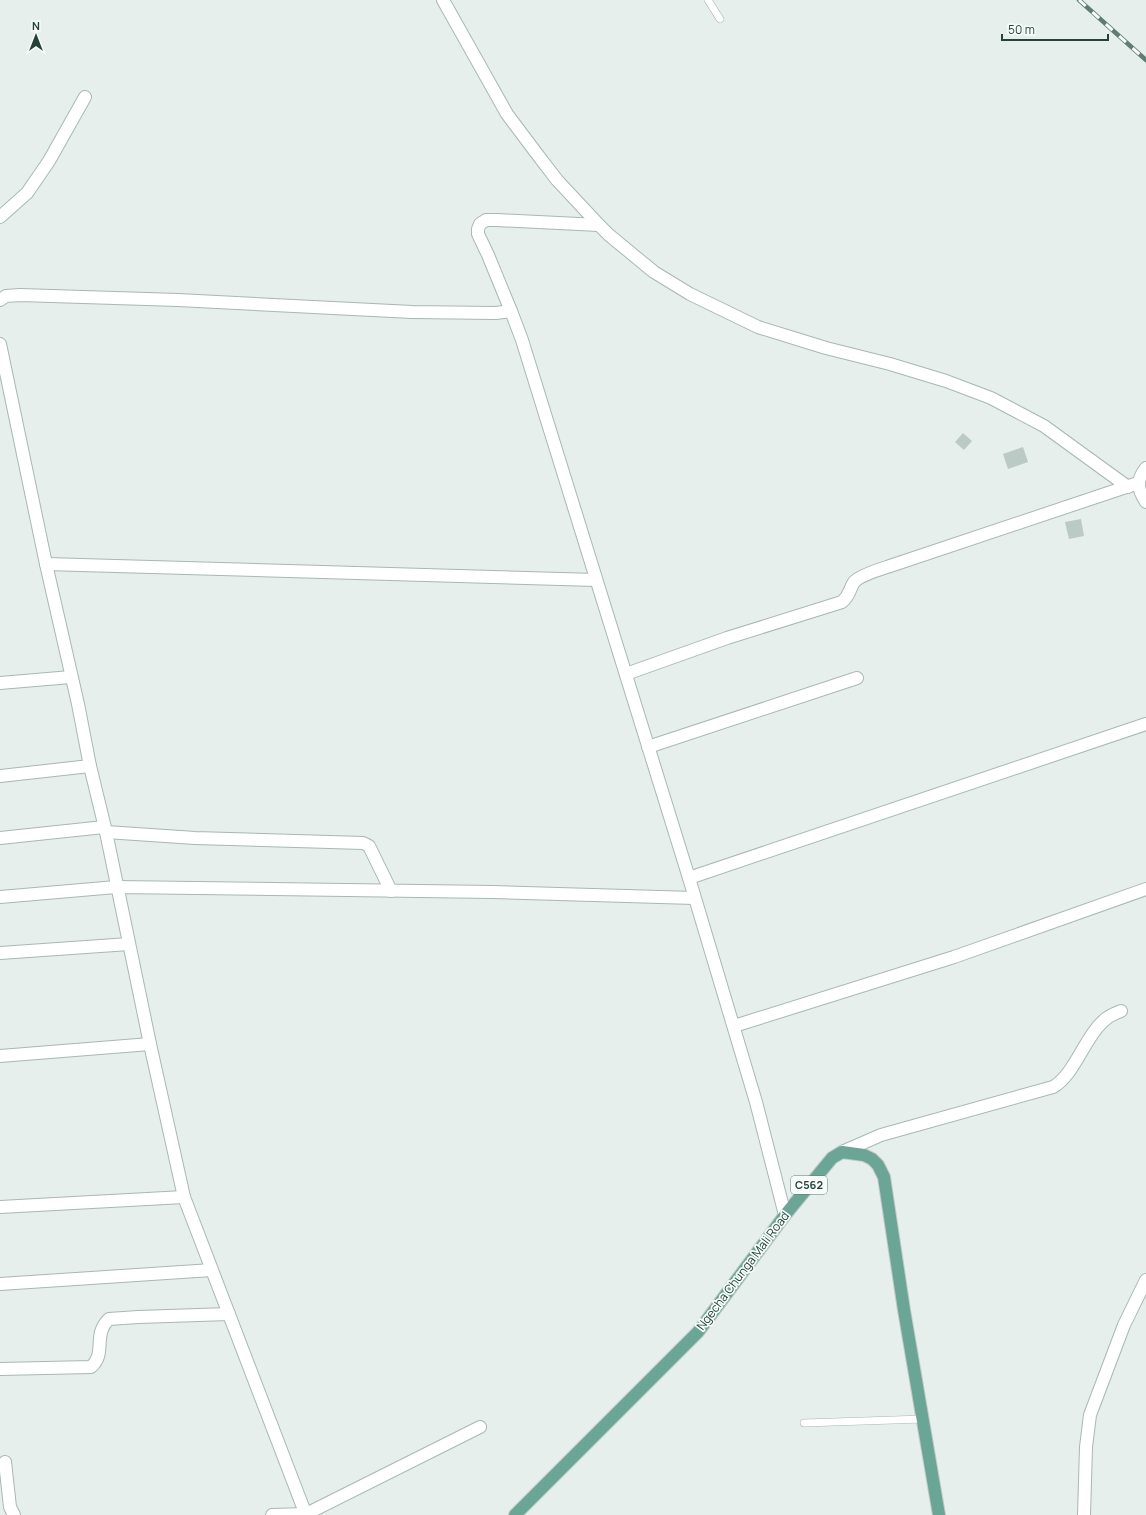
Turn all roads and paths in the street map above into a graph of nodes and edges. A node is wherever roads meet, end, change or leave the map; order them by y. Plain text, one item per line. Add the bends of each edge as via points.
1 (443, 0) edge
2 (708, 0) edge
3 (720, 19) dead end
4 (85, 97) dead end
5 (0, 217) edge
6 (599, 225) junction
7 (0, 300) edge
8 (511, 311) junction
9 (0, 344) edge
10 (1146, 468) edge
11 (1133, 485) junction
12 (1146, 502) edge
13 (46, 564) junction
14 (596, 580) junction
15 (626, 674) junction
16 (71, 677) junction
17 (857, 678) dead end
18 (0, 683) edge
19 (1146, 724) edge
20 (648, 747) junction
21 (90, 766) junction
22 (0, 776) edge
23 (105, 830) junction
24 (0, 838) edge
25 (689, 878) junction
26 (116, 887) junction
27 (1146, 889) edge
28 (391, 891) junction
29 (0, 897) edge
30 (694, 898) junction
31 (129, 944) junction
32 (0, 953) edge
33 (1121, 1011) dead end
34 (734, 1026) junction
35 (150, 1044) junction
36 (0, 1056) edge
37 (842, 1152) junction
38 (184, 1197) junction
39 (0, 1207) edge
40 (785, 1215) junction
41 (212, 1270) junction
42 (1146, 1280) edge
43 (0, 1284) edge
44 (228, 1314) junction
45 (0, 1369) edge
46 (923, 1419) junction
47 (804, 1423) dead end
48 (480, 1427) dead end
49 (5, 1462) dead end
50 (14, 1515) edge
51 (272, 1515) edge
52 (306, 1515) edge
53 (515, 1515) edge
54 (939, 1515) edge
55 (1084, 1515) edge

1 - 6 street via 516,128 557,180
2 - 3 lane
4 - 5 street via 49,161 27,193
6 - 8 street via 497,220 486,220 480,224 478,234
6 - 11 street via 654,272 713,306 758,327 946,381 991,398 1044,426
7 - 8 street via 6,296 20,295 412,312
8 - 14 street
9 - 13 street
10 - 11 street
11 - 12 street
11 - 15 street via 890,566 858,578 842,602 727,638
13 - 14 street
13 - 16 street
14 - 15 street
15 - 20 street
16 - 18 street
16 - 21 street
17 - 20 street
19 - 25 street
20 - 25 street
21 - 22 street
21 - 23 street
23 - 24 street
23 - 26 street
23 - 28 street via 196,838 363,843 369,846
25 - 30 street
26 - 28 street
26 - 29 street
26 - 31 street
27 - 34 street via 954,957
28 - 30 street
30 - 34 street
31 - 32 street
31 - 35 street
33 - 37 street via 1106,1018 1063,1079 1053,1087 881,1134
34 - 40 street
35 - 36 street
35 - 38 street
37 - 40 main road, Ngecha Chunga Mali Road / C562 via 832,1158
37 - 46 main road via 864,1155 872,1159 884,1177
38 - 39 street
38 - 41 street
40 - 53 main road, Ngecha Chunga Mali Road / C562 via 698,1332
41 - 43 street
41 - 44 street
42 - 55 street via 1124,1325 1090,1415 1086,1447
44 - 45 street via 109,1319 100,1330 99,1357 92,1367
44 - 52 street
46 - 47 lane
46 - 54 main road
48 - 52 street
49 - 50 street via 10,1507
51 - 52 street

